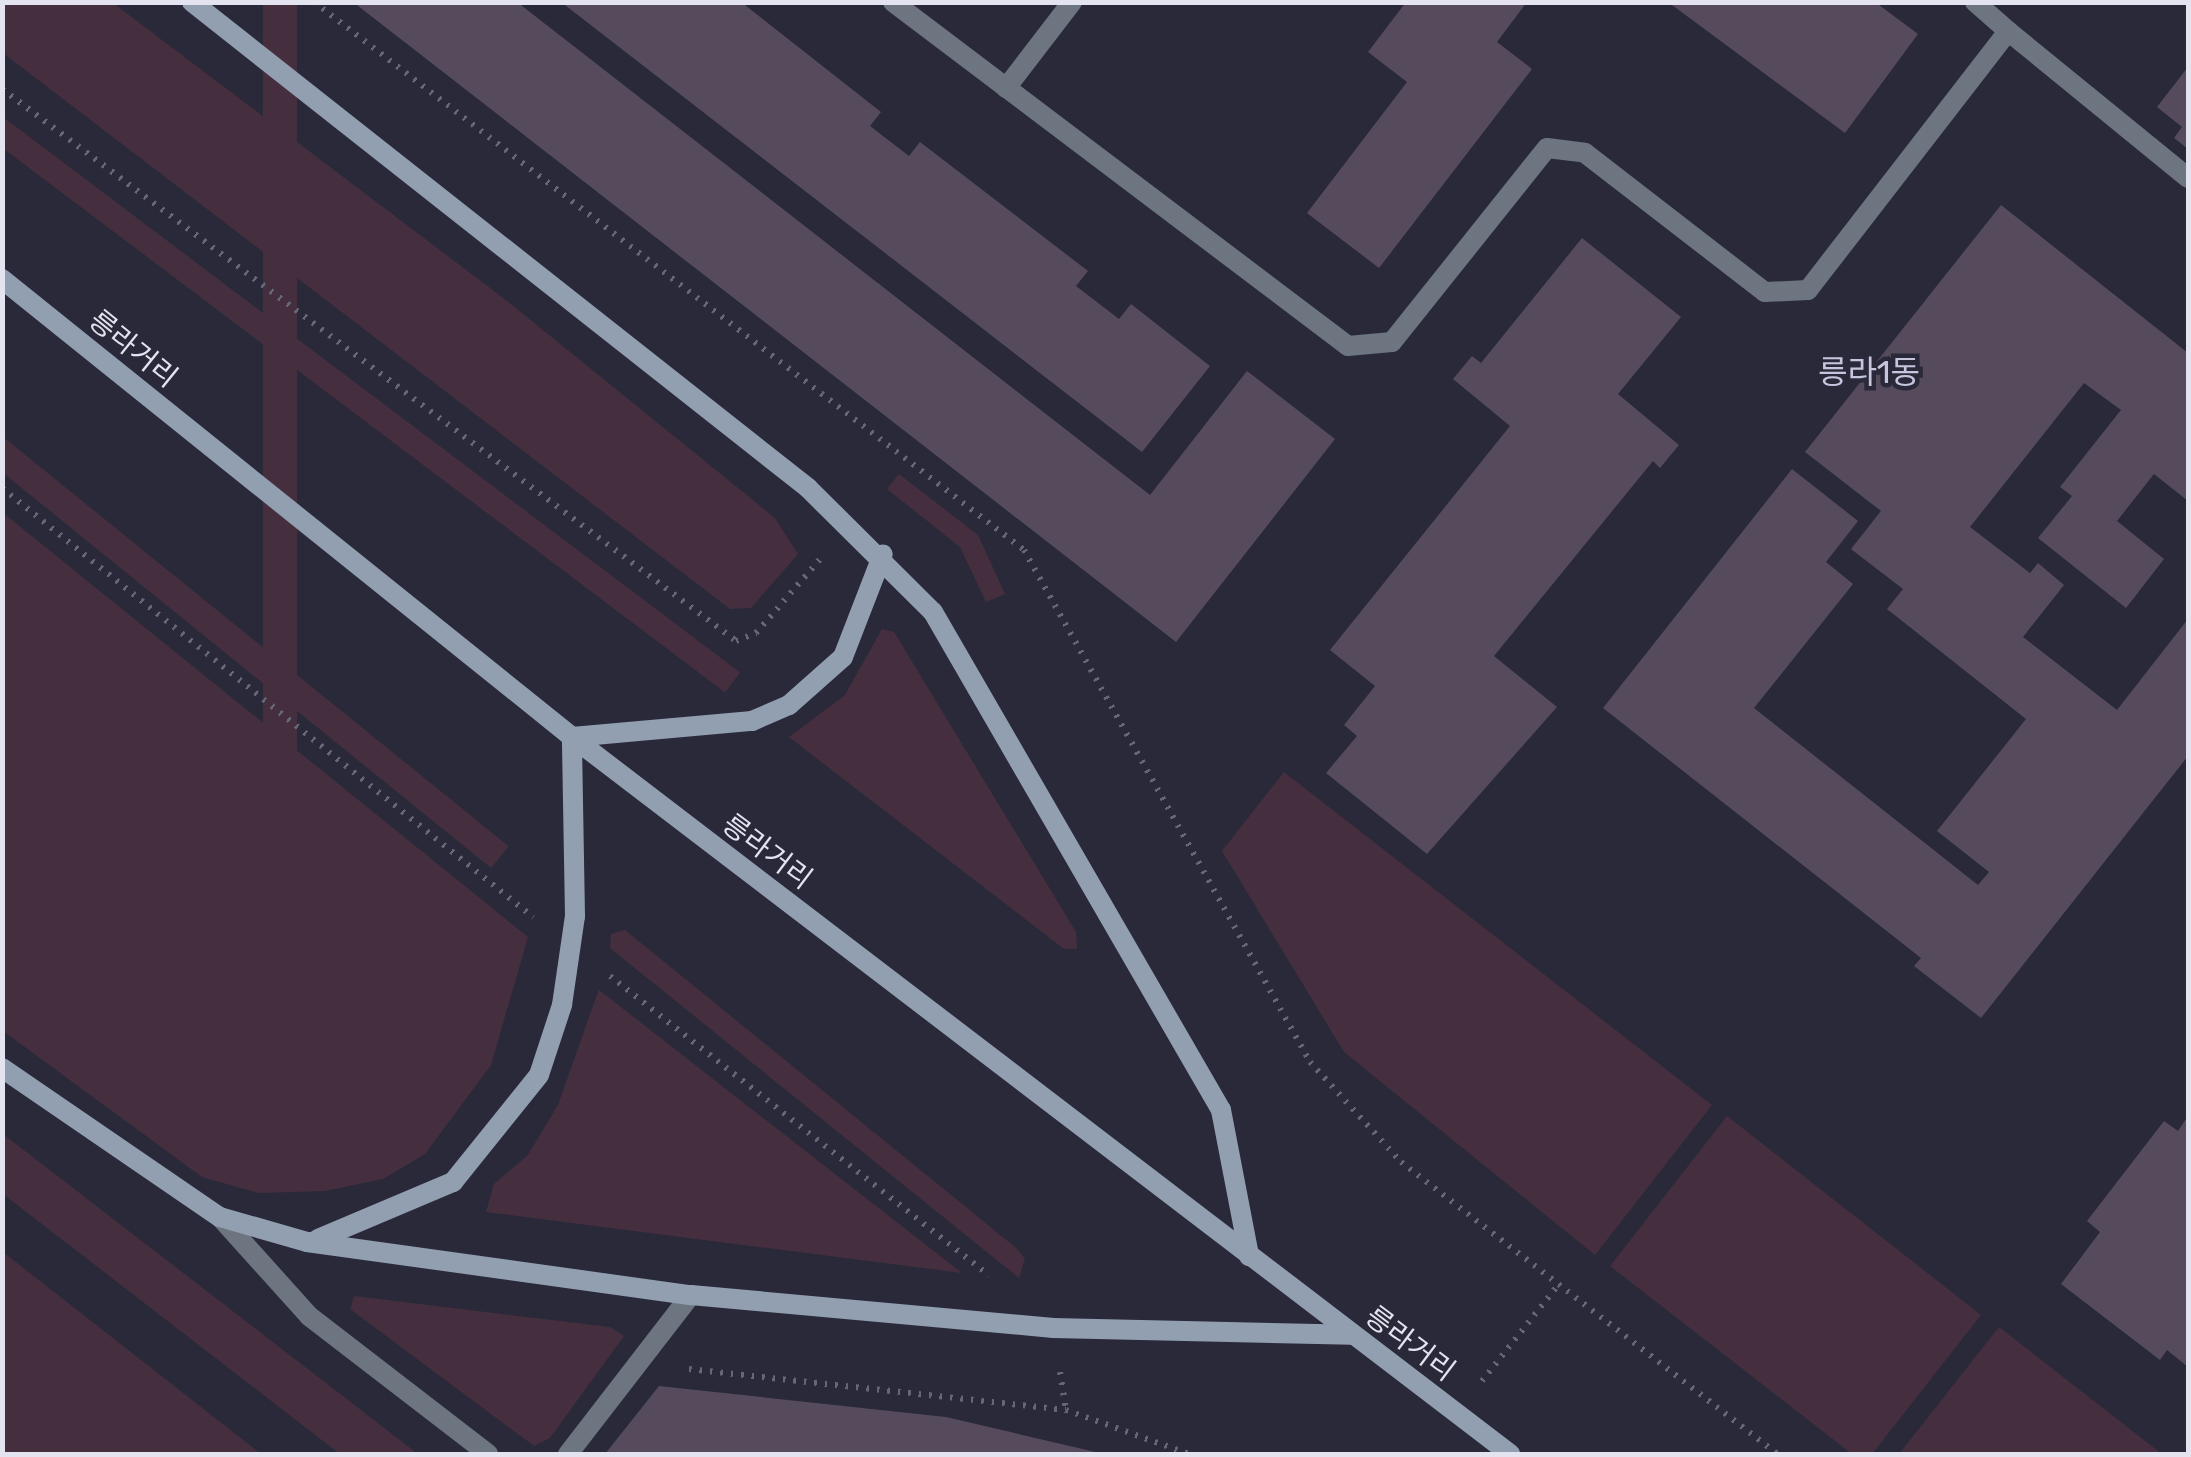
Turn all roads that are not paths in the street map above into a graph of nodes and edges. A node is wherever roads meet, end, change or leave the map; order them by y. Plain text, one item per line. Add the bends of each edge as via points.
1 (192, 2) edge
2 (893, 2) edge
3 (1072, 2) edge
4 (1975, 2) edge
5 (2008, 31) junction
6 (1006, 88) junction
7 (2188, 178) edge
8 (2, 279) edge
9 (884, 554) junction
10 (572, 737) junction
11 (2, 1068) edge
12 (220, 1216) junction
13 (307, 1242) junction
14 (1249, 1256) junction
15 (691, 1295) junction
16 (1352, 1335) junction
17 (488, 1454) edge
18 (568, 1454) edge
19 (1510, 1454) edge

1 - 9 main road
2 - 6 street
3 - 6 street
4 - 5 street
5 - 6 street via 1808,290 1764,292 1584,153 1547,148 1392,342 1348,346
5 - 7 street
8 - 10 main road, 릉라거리
9 - 10 main road via 843,657 789,705 752,721
9 - 14 main road via 934,612 1221,1110
10 - 13 main road via 575,916 562,1006 539,1075 452,1182 366,1226
10 - 14 main road, 릉라거리
11 - 12 main road
12 - 13 main road
12 - 17 street via 310,1316
13 - 15 main road
14 - 16 main road, 릉라거리
15 - 16 main road via 1100,1332
15 - 18 street
16 - 19 main road, 릉라거리

